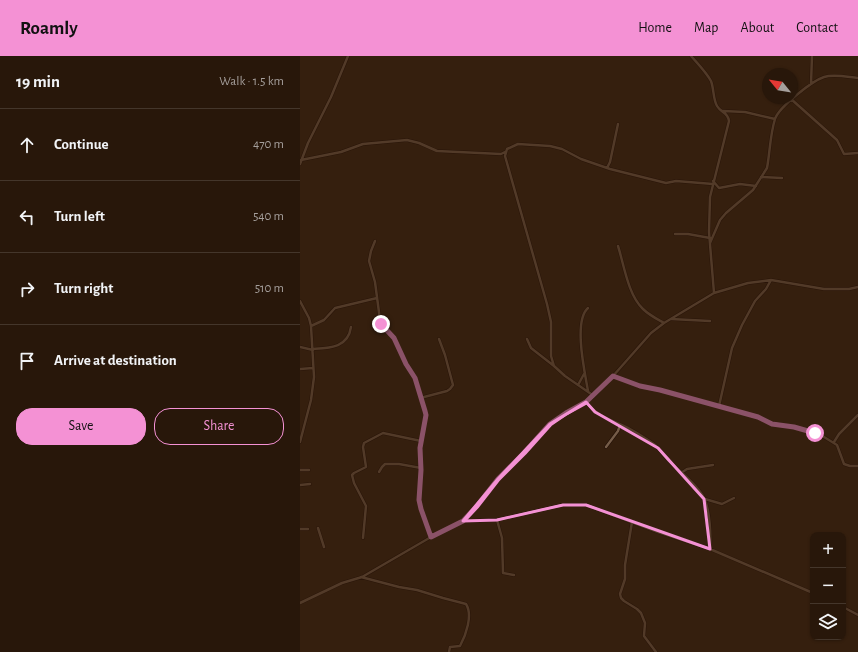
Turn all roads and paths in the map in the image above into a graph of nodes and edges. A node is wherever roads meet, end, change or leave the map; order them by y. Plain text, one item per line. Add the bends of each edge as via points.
1 (348, 56) edge
2 (691, 56) edge
3 (812, 56) edge
4 (858, 78) edge
5 (811, 85) junction
6 (798, 95) edge
7 (786, 104) edge
8 (797, 104) edge
9 (723, 111) junction
10 (734, 111) junction
11 (728, 116) junction
12 (775, 119) junction
13 (618, 124) dead end
14 (505, 152) junction
15 (858, 153) edge
16 (301, 160) junction
17 (300, 164) edge
18 (608, 168) junction
19 (761, 177) junction
20 (782, 178) dead end
21 (713, 183) junction
22 (756, 186) junction
23 (675, 234) dead end
24 (710, 238) junction
25 (376, 241) dead end
26 (710, 244) junction
27 (618, 246) dead end
28 (771, 280) junction
29 (858, 287) edge
30 (714, 293) junction
31 (377, 298) junction
32 (300, 302) edge
33 (588, 308) dead end
34 (670, 319) junction
35 (710, 321) dead end
36 (664, 323) junction
37 (311, 326) junction
38 (351, 327) dead end
39 (439, 339) dead end
40 (526, 339) dead end
41 (300, 347) edge
42 (313, 349) junction
43 (554, 366) junction
44 (314, 368) junction
45 (300, 369) edge
46 (585, 374) junction
47 (613, 376) junction
48 (578, 385) junction
49 (588, 392) junction
50 (594, 396) junction
51 (421, 399) junction
52 (586, 402) junction
53 (719, 406) junction
54 (858, 414) edge
55 (620, 425) junction
56 (301, 429) edge
57 (421, 441) junction
58 (300, 442) edge
59 (834, 442) junction
60 (606, 447) dead end
61 (714, 465) dead end
62 (858, 466) edge
63 (421, 468) junction
64 (300, 470) edge
65 (309, 470) dead end
66 (379, 472) dead end
67 (681, 473) junction
68 (300, 484) edge
69 (310, 484) dead end
70 (734, 498) dead end
71 (704, 499) junction
72 (497, 520) junction
73 (463, 521) junction
74 (632, 522) junction
75 (318, 528) dead end
76 (300, 529) edge
77 (308, 529) dead end
78 (431, 537) junction
79 (363, 538) dead end
80 (324, 547) dead end
81 (710, 549) junction
82 (514, 575) dead end
83 (361, 577) junction
84 (810, 592) edge
85 (300, 603) edge
86 (846, 609) edge
87 (858, 615) edge
88 (449, 652) edge
89 (656, 652) edge

1 - 16 street
2 - 9 street via 711,82 716,104
3 - 5 street
4 - 5 street via 830,76
5 - 6 street
7 - 12 street
8 - 15 street via 837,140 844,154
9 - 10 street
9 - 11 street
10 - 11 street
10 - 12 street
11 - 21 street via 728,127
12 - 19 street via 766,168
13 - 18 street
14 - 16 street via 502,154 437,151 407,140 363,144 341,152
14 - 18 street via 518,144 550,146
14 - 43 street via 547,304
16 - 17 street
18 - 21 street via 666,183
19 - 20 street
19 - 22 street
21 - 22 street via 718,188 740,184
21 - 24 street via 710,197
22 - 26 street via 720,220
23 - 24 street
24 - 26 street
25 - 31 street via 369,261
26 - 30 street
27 - 36 street via 627,280 639,304
28 - 29 street via 824,289
28 - 30 street via 748,283
28 - 53 street via 755,301 732,348
30 - 34 street
31 - 37 street via 335,308 324,320
31 - 51 street via 381,324 394,338 417,384
32 - 37 street
33 - 46 street via 583,314 580,336
34 - 35 street
34 - 36 street
36 - 47 street via 651,333
37 - 42 street
38 - 42 street via 349,336 341,343 330,348
39 - 51 street via 453,385 447,391
40 - 43 street via 531,348
41 - 42 street
42 - 44 street
43 - 48 street
44 - 45 street
44 - 56 street via 313,389
46 - 48 street
46 - 49 street
47 - 50 street
47 - 53 street via 640,386
48 - 49 street
49 - 50 street
50 - 52 street
51 - 57 street via 426,415
52 - 55 street via 595,412
52 - 73 street via 550,424
53 - 59 street via 772,424 815,433
54 - 59 street
55 - 60 street
55 - 67 street via 654,444
56 - 58 street
57 - 63 street
57 - 79 street via 383,433 364,443 366,467 352,475 366,506
59 - 62 street via 840,450 844,464
61 - 67 street via 687,469
63 - 66 street via 385,464
63 - 78 street via 420,504
64 - 65 street
67 - 71 street
68 - 69 street
70 - 71 street via 722,504
71 - 81 street via 710,530
72 - 73 street
72 - 74 street via 563,504 575,504 586,505
72 - 82 street via 502,538 503,573
73 - 78 street
74 - 81 street
74 - 89 street via 625,579 620,594 624,601 641,613 645,623 644,636
75 - 80 street
76 - 77 street
78 - 83 street
81 - 84 street
83 - 85 street
83 - 88 street via 466,604 468,611 465,634 460,646 450,647
86 - 87 street

